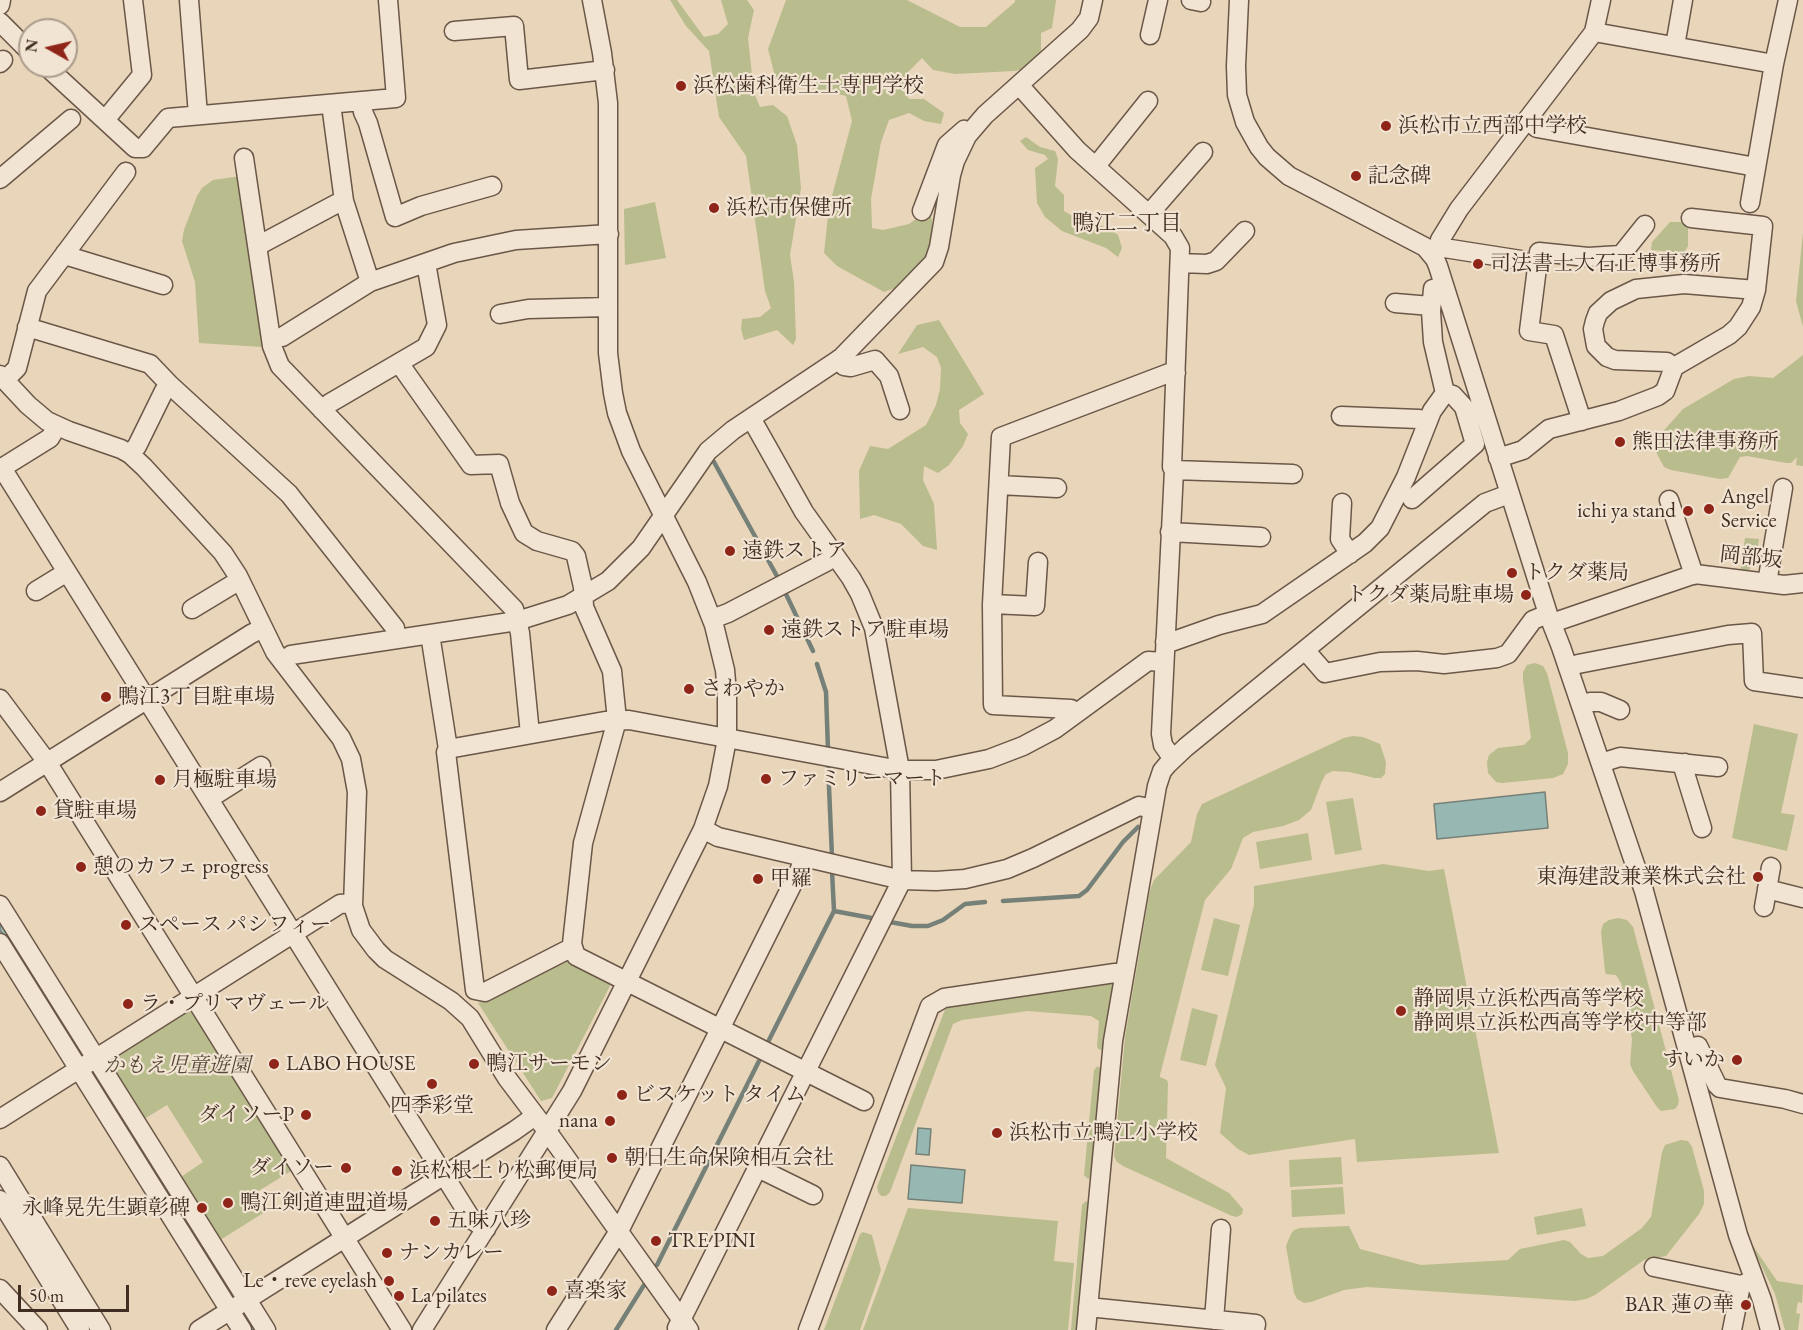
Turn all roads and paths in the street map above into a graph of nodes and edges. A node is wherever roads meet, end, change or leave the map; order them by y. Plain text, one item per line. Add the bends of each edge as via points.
1 (1, 0) edge
2 (133, 0) edge
3 (189, 0) edge
4 (388, 0) edge
5 (592, 0) edge
6 (1093, 0) edge
7 (1158, 0) edge
8 (1239, 0) edge
9 (1601, 0) edge
10 (1683, 0) edge
11 (1788, 0) edge
12 (0, 5) edge
13 (0, 22) edge
14 (454, 31) dead end
15 (1594, 32) junction
16 (1150, 35) dead end
17 (18, 40) edge
18 (1675, 46) junction
19 (1774, 64) junction
20 (605, 70) junction
21 (59, 78) edge
22 (1019, 85) junction
23 (362, 101) junction
24 (1148, 101) dead end
25 (331, 104) junction
26 (198, 115) junction
27 (71, 119) dead end
28 (105, 120) junction
29 (1528, 121) junction
30 (969, 133) junction
31 (1203, 152) dead end
32 (244, 158) dead end
33 (1096, 166) junction
34 (1756, 167) junction
35 (126, 172) dead end
36 (0, 179) edge
37 (492, 186) dead end
38 (344, 201) junction
39 (1750, 203) dead end
40 (922, 211) dead end
41 (1149, 214) junction
42 (1691, 218) dead end
43 (1645, 225) dead end
44 (1245, 231) dead end
45 (609, 234) junction
46 (257, 244) junction
47 (1436, 252) junction
48 (65, 253) junction
49 (1521, 260) dead end
50 (1180, 262) junction
51 (426, 263) junction
52 (370, 282) junction
53 (163, 285) dead end
54 (1444, 286) junction
55 (1756, 290) junction
56 (1395, 303) dead end
57 (1431, 306) junction
58 (608, 307) junction
59 (501, 314) dead end
60 (27, 327) junction
61 (271, 339) junction
62 (839, 359) junction
63 (399, 363) junction
64 (1674, 367) junction
65 (1176, 373) junction
66 (2, 377) edge
67 (170, 385) junction
68 (1445, 393) junction
69 (322, 410) junction
70 (900, 410) dead end
71 (1341, 416) dead end
72 (751, 418) junction
73 (1582, 421) junction
74 (1427, 423) junction
75 (57, 426) junction
76 (130, 454) junction
77 (1498, 458) junction
78 (1, 468) edge
79 (1173, 470) junction
80 (1293, 474) dead end
81 (999, 485) junction
82 (1057, 488) dead end
83 (1783, 488) dead end
84 (1509, 494) junction
85 (1412, 500) dead end
86 (1669, 500) dead end
87 (1342, 503) dead end
88 (663, 515) junction
89 (1170, 532) junction
90 (1261, 537) dead end
91 (1350, 554) junction
92 (835, 556) junction
93 (1038, 562) dead end
94 (67, 572) junction
95 (1694, 575) junction
96 (240, 580) junction
97 (1767, 583) junction
98 (1803, 583) edge
99 (36, 591) dead end
100 (583, 597) junction
101 (992, 604) junction
102 (192, 609) dead end
103 (712, 619) junction
104 (1550, 619) junction
105 (517, 621) junction
106 (263, 628) junction
107 (430, 634) junction
108 (396, 639) junction
109 (1165, 642) junction
110 (1305, 650) junction
111 (283, 662) junction
112 (1164, 662) junction
113 (1568, 668) junction
114 (1803, 688) edge
115 (0, 699) edge
116 (147, 699) junction
117 (1581, 705) junction
118 (1620, 710) dead end
119 (1075, 714) junction
120 (617, 720) junction
121 (530, 734) junction
122 (727, 737) junction
123 (448, 749) junction
124 (1173, 759) junction
125 (1710, 761) dead end
126 (47, 762) junction
127 (1601, 763) junction
128 (1685, 764) junction
129 (261, 766) dead end
130 (900, 770) junction
131 (0, 792) edge
132 (209, 799) junction
133 (1153, 809) junction
134 (1702, 828) dead end
135 (703, 829) junction
136 (803, 857) junction
137 (1771, 867) dead end
138 (902, 880) junction
139 (1803, 898) edge
140 (353, 903) junction
141 (0, 905) edge
142 (293, 933) junction
143 (0, 943) edge
144 (573, 950) junction
145 (1123, 974) junction
146 (627, 981) junction
147 (194, 996) junction
148 (720, 1028) junction
149 (1687, 1049) junction
150 (87, 1064) junction
151 (806, 1072) junction
152 (1720, 1088) junction
153 (864, 1101) dead end
154 (1803, 1104) edge
155 (535, 1116) junction
156 (0, 1119) edge
157 (1706, 1119) junction
158 (547, 1131) junction
159 (0, 1166) edge
160 (758, 1168) junction
161 (444, 1175) junction
162 (813, 1195) dead end
163 (0, 1200) edge
164 (486, 1228) junction
165 (1221, 1229) dead end
166 (619, 1231) junction
167 (345, 1238) junction
168 (1654, 1267) dead end
169 (1747, 1282) junction
170 (0, 1289) edge
171 (238, 1305) junction
172 (1088, 1307) junction
173 (1214, 1320) junction
174 (682, 1327) edge
175 (38, 1330) edge
176 (80, 1330) edge
177 (101, 1330) edge
178 (199, 1330) edge
179 (242, 1330) edge
180 (266, 1330) edge
181 (402, 1330) edge
182 (422, 1330) edge
183 (556, 1330) edge
184 (808, 1330) edge
185 (1086, 1330) edge
186 (1255, 1330) edge
187 (1732, 1330) edge
188 (1770, 1330) edge

1 - 12 street
2 - 28 street via 141,75
3 - 26 street
4 - 23 street via 396,98
5 - 20 street
6 - 22 street via 1089,18 1080,30
7 - 16 street
8 - 47 street via 1237,95 1245,122 1267,158 1289,176
9 - 15 street
10 - 18 street
11 - 19 street
13 - 17 street
14 - 20 street via 514,26 519,80
15 - 18 street
15 - 29 street
18 - 19 street
19 - 34 street
20 - 45 street
21 - 28 street
22 - 30 street
22 - 33 street
23 - 25 street
23 - 37 street via 395,217
24 - 33 street
25 - 26 street
25 - 38 street
26 - 28 street via 168,118 143,148 135,148
27 - 36 street
29 - 34 street via 1537,128
29 - 47 street via 1459,209
30 - 40 street via 964,129 947,145
30 - 62 street via 955,162 933,262
31 - 41 street
32 - 46 street
33 - 41 street
34 - 39 street
35 - 48 street
38 - 46 street
38 - 52 street
41 - 50 street via 1178,242
42 - 55 street via 1763,226
43 - 73 street via 1621,255 1588,257 1539,252 1529,331 1554,335
44 - 50 street via 1215,261
45 - 51 street via 516,240
45 - 58 street
46 - 61 street
47 - 49 street
47 - 54 street
48 - 53 street
48 - 60 street via 36,291
50 - 65 street
51 - 52 street
51 - 63 street via 437,325 426,347
52 - 61 street via 282,337
54 - 57 street via 1433,289
54 - 77 street
55 - 64 street via 1738,327
55 - 64 street via 1684,284 1636,289 1611,301 1598,313 1593,329 1601,353 1616,360 1667,362
56 - 57 street
57 - 68 street via 1433,342
58 - 59 street via 528,309
58 - 88 street via 609,374 617,413
60 - 66 street via 17,368
60 - 67 street via 150,364
61 - 69 street via 280,366
62 - 70 street via 844,366 851,367 875,360 889,376
62 - 72 street
63 - 69 street
63 - 100 street via 471,465 499,464 524,533 576,556
64 - 73 street via 1665,391 1658,396
65 - 79 street
65 - 81 street via 1001,437
66 - 75 street via 37,413
67 - 76 street
67 - 108 street via 289,494 394,628
68 - 74 street
68 - 85 street via 1453,395 1464,407 1475,444
69 - 105 street via 514,609
71 - 74 street via 1419,419
72 - 88 street via 702,457
72 - 92 street via 796,498
73 - 77 street via 1549,429 1523,450
74 - 91 street via 1386,519 1374,536
75 - 76 street
75 - 78 street via 50,438
76 - 96 street via 215,543
77 - 84 street
78 - 94 street
79 - 80 street
79 - 89 street
81 - 82 street
81 - 101 street
83 - 97 street
84 - 104 street
84 - 110 street via 1485,503
86 - 95 street
87 - 91 street via 1340,539
88 - 100 street via 631,560
88 - 103 street
89 - 90 street
89 - 109 street
91 - 109 street via 1262,614
92 - 103 street
92 - 130 street via 860,594 874,628
93 - 101 street via 1035,606
94 - 99 street
94 - 116 street
95 - 97 street, 岡部坂
95 - 104 street
96 - 102 street
96 - 106 street
97 - 98 street, 岡部坂
100 - 105 street via 554,611
100 - 120 street via 612,671
101 - 119 street via 993,705 1071,709
103 - 122 street via 725,670
104 - 110 street via 1533,620 1508,654 1497,658 1444,664 1380,662 1325,673
104 - 113 street
105 - 107 street
105 - 121 street
106 - 111 street
106 - 116 street
107 - 108 street
107 - 123 street
108 - 111 street via 291,655
109 - 112 street
110 - 124 street
111 - 140 street via 340,738 351,759 357,792
112 - 119 street via 1148,661
112 - 124 street via 1161,739
113 - 114 street via 1752,633 1754,681
113 - 117 street
115 - 126 street
116 - 126 street
116 - 132 street
117 - 118 street via 1601,702
117 - 127 street
119 - 130 street via 1031,742 989,759 936,770
120 - 121 street
120 - 122 street
120 - 144 street via 583,843
121 - 123 street
122 - 130 street
122 - 135 street via 718,786
123 - 144 street via 475,990 485,992
124 - 133 street via 1159,778
125 - 128 street
126 - 131 street
126 - 147 street
127 - 128 street via 1620,757
127 - 149 street via 1648,905
128 - 134 street
129 - 132 street
130 - 138 street
132 - 142 street
133 - 138 street via 1139,806 1033,858 993,873 951,880
133 - 145 street
135 - 136 street via 718,837
135 - 146 street
136 - 138 street
136 - 148 street
137 - 139 street via 1765,898
138 - 151 street
140 - 142 street via 340,904
140 - 155 street via 361,930 385,959 451,1001 470,1018
141 - 150 street
142 - 147 street
142 - 161 street
143 - 150 street
144 - 146 street via 581,960
145 - 172 street
145 - 184 street via 944,998 930,1006
146 - 148 street
146 - 158 street via 572,1091
147 - 150 street
147 - 167 street
148 - 151 street
148 - 166 street
149 - 152 street via 1698,1046
149 - 157 street
150 - 156 street
150 - 171 street
151 - 153 street
151 - 160 street
152 - 154 street
152 - 157 street via 1713,1117
155 - 158 street
155 - 161 street
157 - 169 street
158 - 164 street
158 - 166 street
159 - 177 street
160 - 162 street
160 - 174 street
161 - 164 street via 472,1220
161 - 167 street
163 - 176 street
164 - 182 street
165 - 173 street
166 - 174 street
166 - 183 street
167 - 171 street
167 - 181 street
168 - 169 street
169 - 187 street
169 - 188 street
170 - 175 street
171 - 178 street
171 - 179 street
171 - 180 street
172 - 173 street
172 - 185 street
173 - 186 street via 1256,1324

